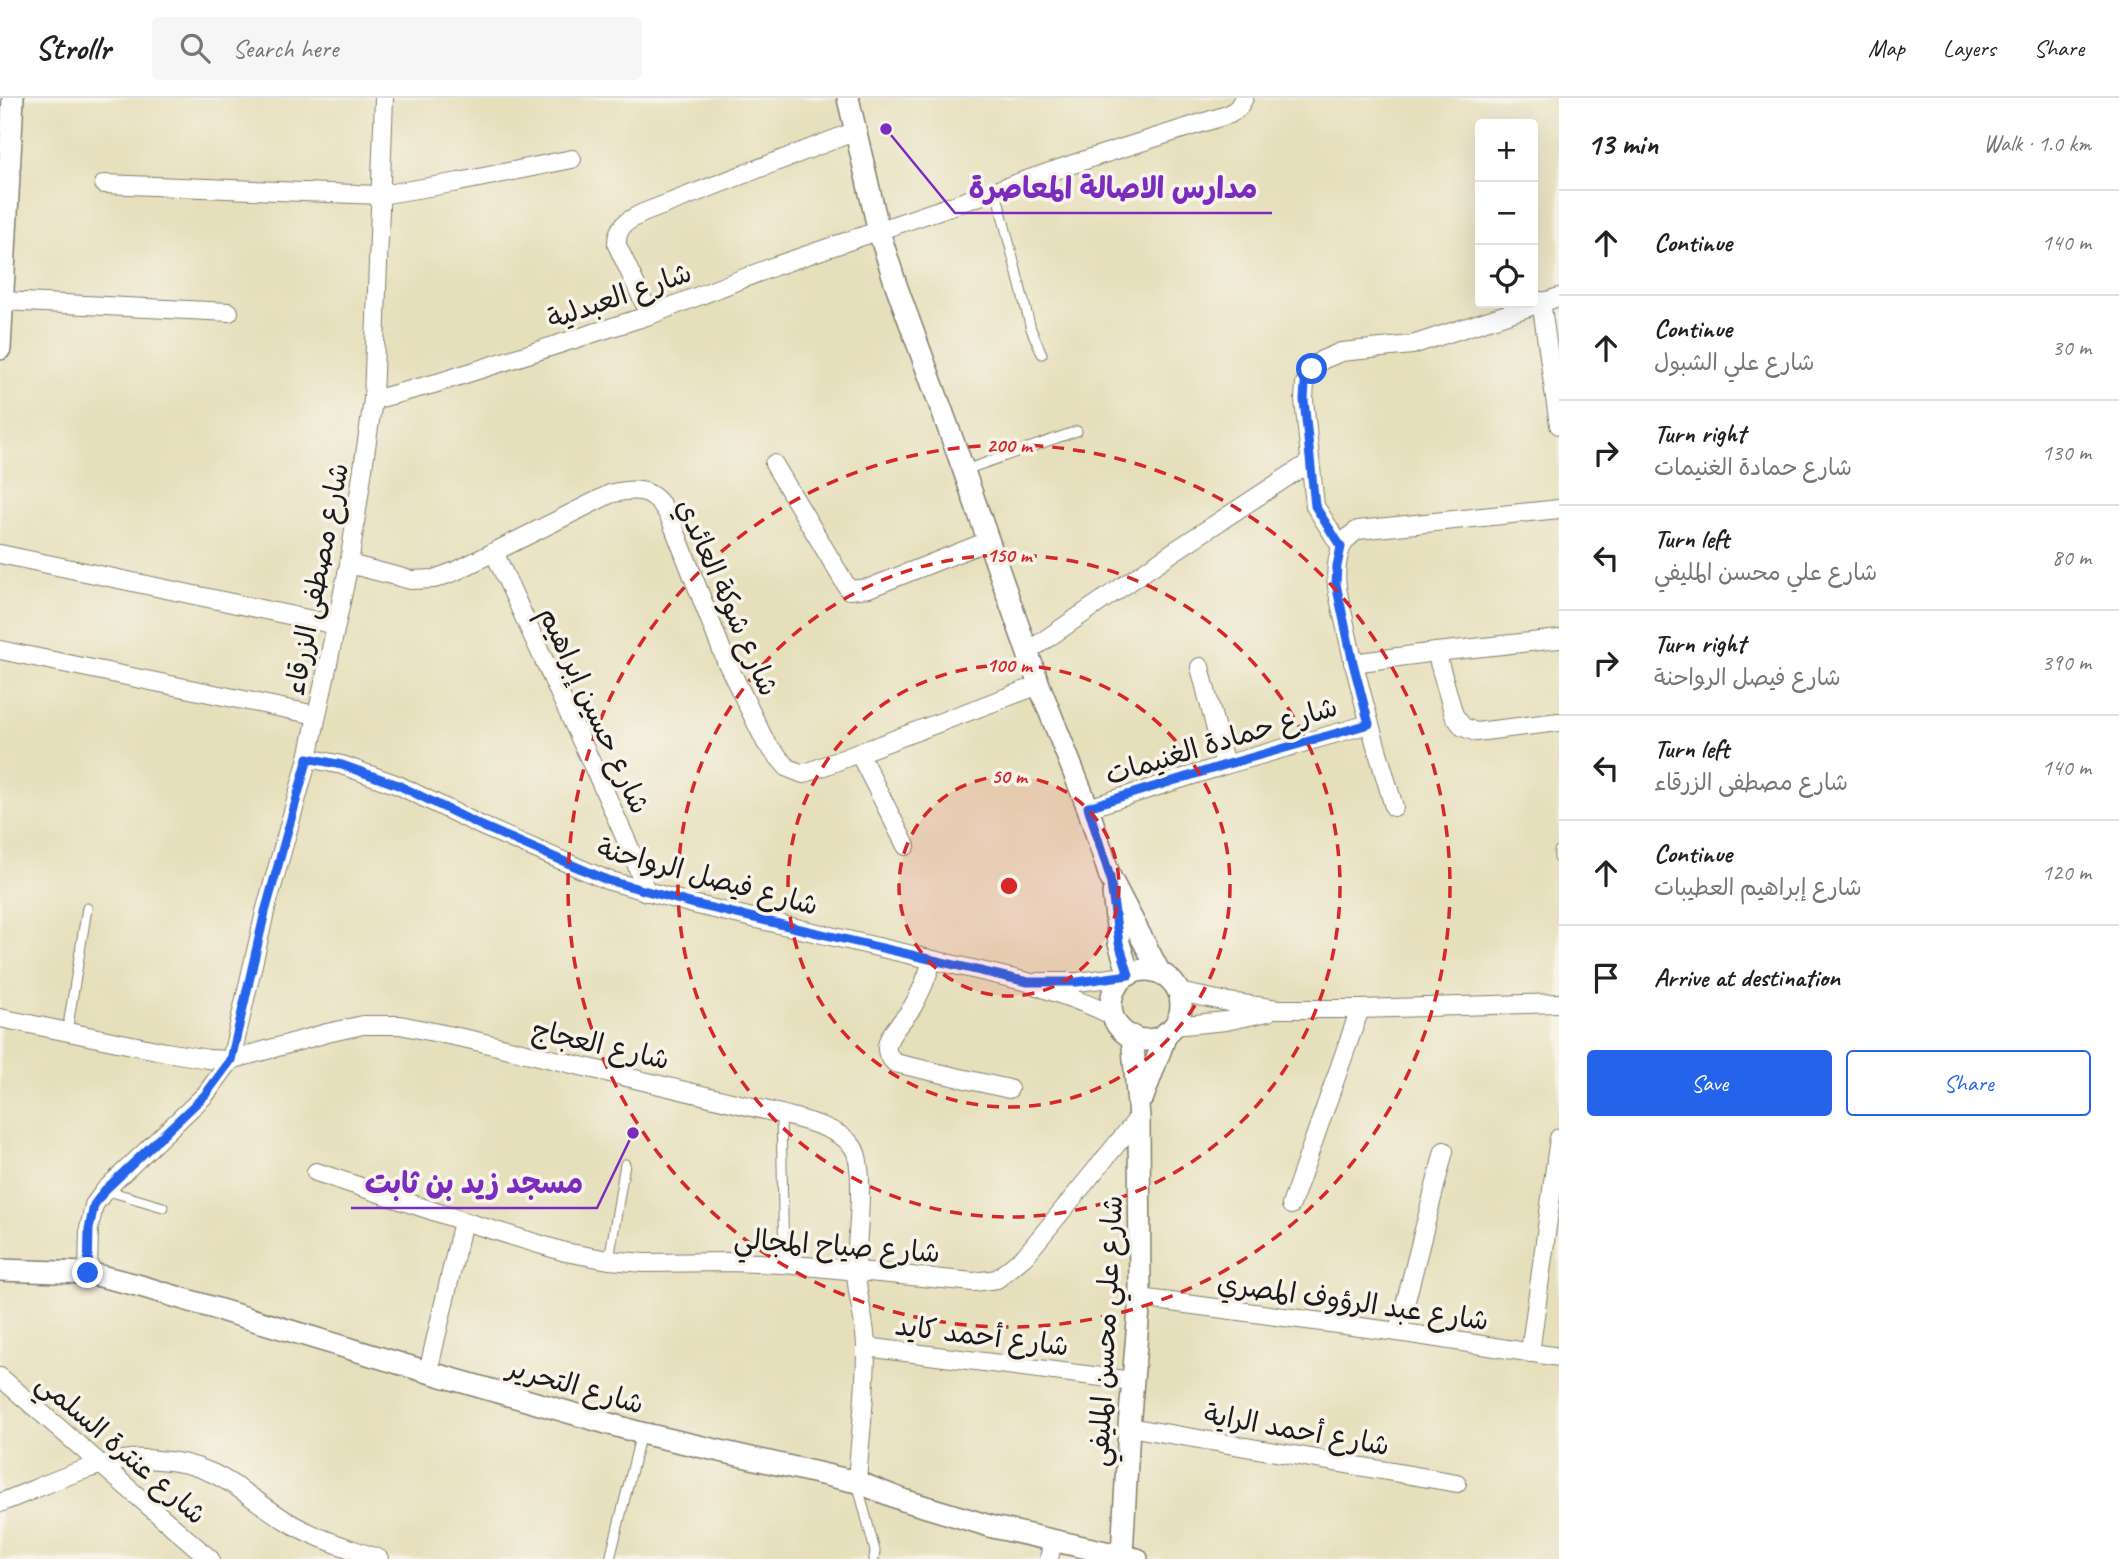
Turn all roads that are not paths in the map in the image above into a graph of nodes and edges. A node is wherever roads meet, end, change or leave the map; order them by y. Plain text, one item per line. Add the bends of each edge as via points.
1 (13, 98) edge
2 (384, 98) edge
3 (848, 98) edge
4 (1244, 98) edge
5 (856, 131) junction
6 (572, 159) dead end
7 (104, 184) dead end
8 (996, 191) junction
9 (380, 195) junction
10 (879, 232) junction
11 (1559, 296) edge
12 (3, 301) junction
13 (1541, 301) junction
14 (229, 312) dead end
15 (650, 315) junction
16 (0, 349) edge
17 (1042, 354) dead end
18 (373, 400) junction
19 (1559, 425) edge
20 (1077, 431) dead end
21 (1310, 462) junction
22 (774, 464) dead end
23 (964, 471) junction
24 (1559, 509) edge
25 (988, 541) junction
26 (1341, 547) junction
27 (494, 552) junction
28 (0, 554) edge
29 (349, 564) junction
30 (336, 625) junction
31 (1559, 639) edge
32 (0, 650) edge
33 (1027, 652) junction
34 (1436, 652) junction
35 (1353, 663) junction
36 (1200, 667) dead end
37 (1039, 685) junction
38 (316, 715) junction
39 (1559, 722) edge
40 (1369, 724) junction
41 (859, 753) junction
42 (308, 758) junction
43 (1225, 765) junction
44 (1088, 807) junction
45 (1394, 807) dead end
46 (906, 846) dead end
47 (1559, 851) edge
48 (1559, 858) edge
49 (1110, 877) junction
50 (646, 891) junction
51 (87, 908) dead end
52 (932, 960) junction
53 (1160, 973) junction
54 (1128, 975) junction
55 (1028, 982) junction
56 (1179, 992) junction
57 (1559, 1003) edge
58 (1278, 1009) junction
59 (1360, 1009) junction
60 (1114, 1017) junction
61 (0, 1018) edge
62 (1170, 1029) junction
63 (67, 1032) junction
64 (1132, 1036) junction
65 (231, 1060) junction
66 (1009, 1089) dead end
67 (1139, 1113) junction
68 (781, 1114) junction
69 (1559, 1138) edge
70 (1444, 1151) dead end
71 (625, 1164) dead end
72 (316, 1172) dead end
73 (105, 1190) junction
74 (1291, 1205) dead end
75 (163, 1207) dead end
76 (463, 1221) junction
77 (609, 1260) junction
78 (784, 1264) junction
79 (0, 1270) edge
80 (856, 1271) junction
81 (88, 1273) junction
82 (1140, 1298) junction
83 (1398, 1332) junction
84 (866, 1347) junction
85 (1530, 1353) junction
86 (1559, 1357) edge
87 (428, 1373) junction
88 (0, 1377) edge
89 (1133, 1381) junction
90 (1129, 1427) junction
91 (641, 1433) junction
92 (100, 1464) junction
93 (857, 1482) junction
94 (1457, 1483) dead end
95 (0, 1503) edge
96 (1051, 1549) edge
97 (1129, 1557) edge
98 (210, 1559) edge
99 (379, 1559) edge
100 (610, 1559) edge
101 (874, 1559) edge

1 - 12 street
2 - 9 street, شارع مصطفى الزرقاء
3 - 5 street
4 - 8 street, شارع العبدلية via 1230,114
5 - 10 street
5 - 15 street via 625,222 617,234 617,245
6 - 9 street
7 - 9 street
8 - 10 street, شارع العبدلية
8 - 17 lane via 1031,329
9 - 18 street, شارع مصطفى الزرقاء
10 - 15 street, شارع العبدلية
10 - 23 street
11 - 13 street
12 - 14 street
12 - 16 street
13 - 19 street
13 - 21 street via 1412,345 1341,352 1322,360 1305,383
15 - 18 street, شارع العبدلية
18 - 29 street, شارع مصطفى الزرقاء
20 - 23 lane
21 - 26 street via 1315,506
21 - 33 street
22 - 25 street via 849,590 869,588
23 - 25 street
24 - 26 street via 1358,530
25 - 33 street
26 - 35 street via 1336,584
27 - 29 street, شارع شوكة العائدي via 422,581
27 - 41 street, شارع شوكة العائدي via 610,494 631,489 650,494 662,503 671,520 726,661 766,743 788,768 803,774
27 - 50 street, شارع حسين إبراهيم
28 - 30 street
29 - 30 street, شارع مصطفى الزرقاء
30 - 38 street, شارع مصطفى الزرقاء
31 - 34 street
32 - 38 street
33 - 37 street
34 - 35 street
34 - 39 street via 1454,715 1462,727 1476,732
35 - 40 street
36 - 43 street
37 - 41 street, شارع شوكة العائدي
37 - 44 street
38 - 42 street, شارع مصطفى الزرقاء
40 - 43 street, شارع حمادة الغنيمات
40 - 45 street
41 - 46 street
42 - 50 street, شارع فيصل الرواحنة via 380,778 561,861
42 - 65 street, شارع مصطفى الزرقاء via 265,912
43 - 44 street, شارع حمادة الغنيمات
44 - 49 street
47 - 48 lane
49 - 53 street
49 - 54 street
50 - 52 street, شارع فيصل الرواحنة
51 - 63 lane
52 - 55 street, شارع فيصل الرواحنة
52 - 66 street via 913,1007 888,1040 889,1057 895,1063
53 - 54 street via 1144,970
53 - 56 street
54 - 55 street, شارع فيصل الرواحنة
54 - 60 street via 1115,990
55 - 60 street, شارع فيصل الرواحنة
56 - 58 street
56 - 62 street via 1181,1010
57 - 59 street
58 - 59 street
58 - 62 street
59 - 74 street
60 - 64 street
61 - 63 street, شارع العجاج
62 - 64 street via 1150,1039
62 - 67 street, شارع علي محسن المليفي
63 - 65 street, شارع العجاج
64 - 67 street, شارع علي محسن المليفي
65 - 68 street, شارع العجاج via 363,1025 400,1025
65 - 73 street via 205,1095
67 - 80 street, شارع صياح المجالي via 1025,1256 997,1279 974,1282
67 - 82 street, شارع علي محسن المليفي
68 - 78 lane
68 - 80 street, شارع العجاج via 841,1135 853,1147 860,1184
69 - 85 street
70 - 83 street
71 - 77 lane
72 - 76 street, شارع صياح المجالي
73 - 75 lane
73 - 81 street via 94,1205 89,1229
76 - 77 street, شارع صياح المجالي via 565,1252
76 - 87 street
77 - 78 street, شارع صياح المجالي
78 - 80 street, شارع صياح المجالي
79 - 81 street, شارع التحرير
80 - 84 street, شارع العجاج
81 - 87 street, شارع التحرير via 138,1284
82 - 83 street, شارع عبد الرؤوف المصري
82 - 89 street, شارع علي محسن المليفي
83 - 85 street, شارع عبد الرؤوف المصري
84 - 89 street, شارع أحمد كايد
84 - 93 street, شارع العجاج
85 - 86 street, شارع عبد الرؤوف المصري
87 - 91 street, شارع التحرير
88 - 92 street, شارع عنترة السلمي
89 - 90 street, شارع علي محسن المليفي
90 - 94 street, شارع أحمد الراية
90 - 97 street, شارع علي محسن المليفي
91 - 93 street, شارع التحرير
91 - 100 lane
92 - 95 street
92 - 98 street, شارع عنترة السلمي
92 - 99 street via 134,1458 206,1469 286,1521
93 - 96 street, شارع التحرير
93 - 101 lane
96 - 97 street, شارع التحرير

